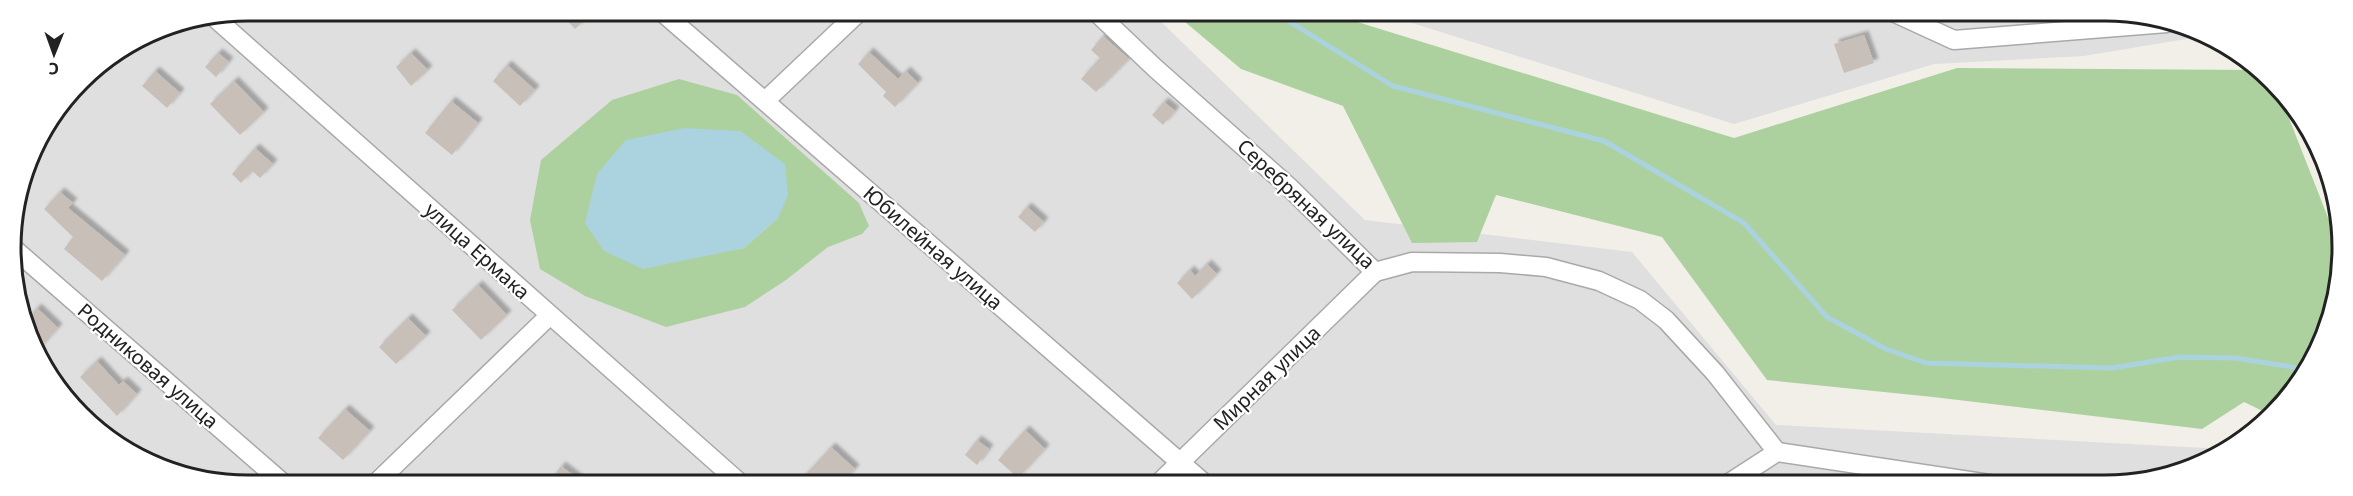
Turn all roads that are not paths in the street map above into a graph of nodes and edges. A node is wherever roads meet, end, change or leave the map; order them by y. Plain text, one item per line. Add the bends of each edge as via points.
1 (673, 21) edge
2 (849, 21) edge
3 (1106, 21) edge
4 (1913, 21) edge
5 (220, 23) edge
6 (2146, 25) edge
7 (765, 101) junction
8 (21, 255) edge
9 (1375, 272) junction
10 (549, 316) junction
11 (1777, 453) junction
12 (1180, 464) junction
13 (274, 475) edge
14 (384, 475) edge
15 (731, 475) edge
16 (1168, 475) edge
17 (1194, 475) edge
18 (1742, 475) edge
19 (1928, 475) edge

1 - 7 street, Юбилейная улица
2 - 7 street
3 - 9 street, Серебряная улица via 1288,186
4 - 6 street via 1954,40
5 - 10 street, улица Ермака
7 - 12 street, Юбилейная улица
8 - 13 street, Родниковая улица
9 - 11 street, Серебряная улица via 1412,262 1500,263 1546,267 1599,281 1640,300 1666,320 1715,373
9 - 12 street, Мирная улица
10 - 14 street
10 - 15 street, улица Ермака
11 - 18 street
11 - 19 street
12 - 16 street, Мирная улица
12 - 17 street, Юбилейная улица

